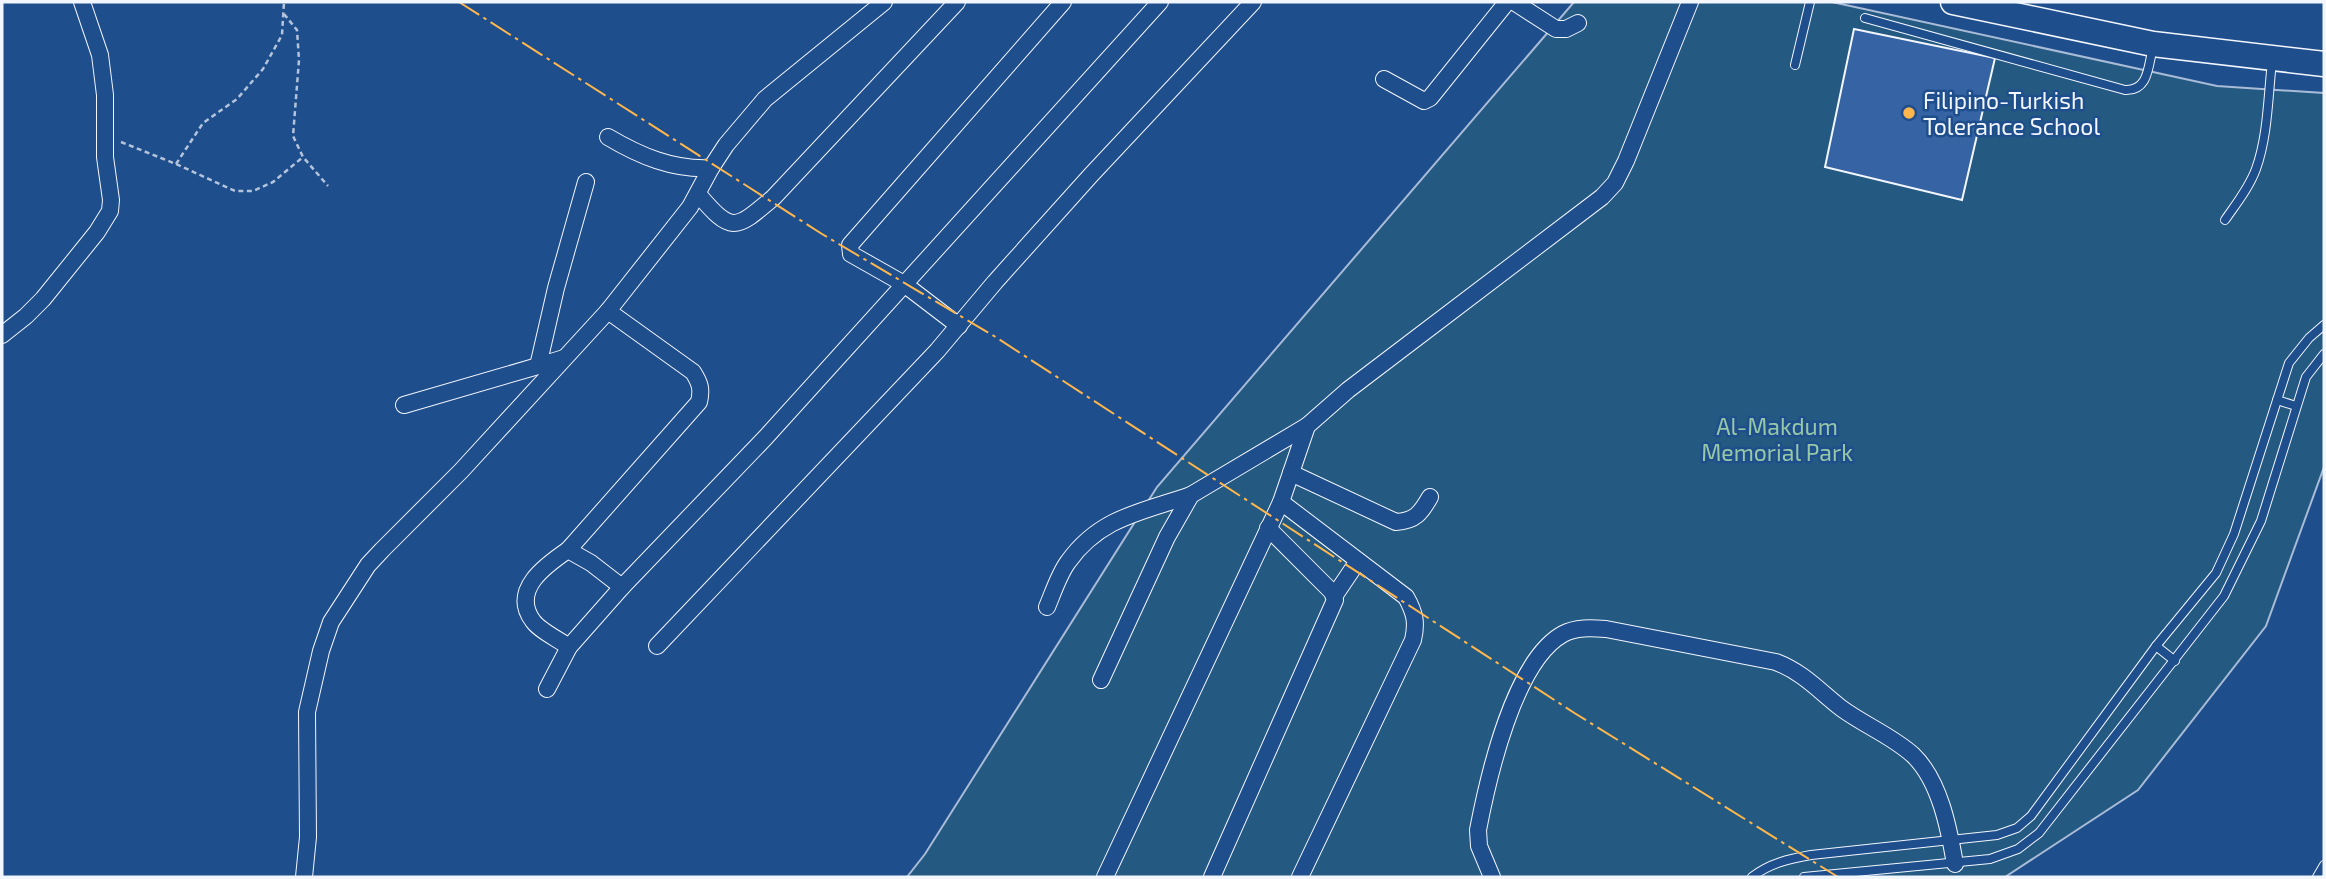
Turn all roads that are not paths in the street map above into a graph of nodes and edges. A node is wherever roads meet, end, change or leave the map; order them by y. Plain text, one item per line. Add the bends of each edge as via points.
1 (82, 2) edge
2 (884, 2) edge
3 (957, 2) edge
4 (1063, 2) edge
5 (1160, 2) edge
6 (1253, 2) edge
7 (1507, 2) edge
8 (1514, 2) edge
9 (1690, 2) edge
10 (1810, 2) edge
11 (1953, 2) edge
12 (1865, 18) dead end
13 (1578, 23) dead end
14 (2153, 44) junction
15 (2272, 59) junction
16 (2324, 64) edge
17 (1795, 65) dead end
18 (1384, 79) dead end
19 (608, 137) dead end
20 (710, 168) junction
21 (586, 182) dead end
22 (698, 194) junction
23 (2225, 220) dead end
24 (904, 284) junction
25 (608, 311) junction
26 (2324, 325) edge
27 (959, 326) junction
28 (2, 335) edge
29 (2324, 354) edge
30 (566, 358) junction
31 (538, 366) junction
32 (2277, 400) junction
33 (404, 405) dead end
34 (2296, 406) junction
35 (1307, 426) junction
36 (1291, 473) junction
37 (1191, 495) junction
38 (1430, 497) dead end
39 (1281, 502) junction
40 (1268, 528) junction
41 (568, 550) junction
42 (1358, 561) junction
43 (622, 587) junction
44 (1335, 595) junction
45 (1047, 607) dead end
46 (657, 646) dead end
47 (2156, 646) junction
48 (569, 647) junction
49 (2175, 661) junction
50 (1101, 680) dead end
51 (547, 689) dead end
52 (1951, 841) junction
53 (1955, 864) junction
54 (2324, 865) edge
55 (304, 877) edge
56 (1105, 877) edge
57 (1212, 877) edge
58 (1300, 877) edge
59 (1492, 877) edge
60 (1752, 877) edge
61 (1804, 877) edge
62 (2317, 877) edge

1 - 28 street via 100,55 110,211 43,299
2 - 20 street via 765,99
3 - 22 street via 773,198 745,221 724,221
4 - 24 street via 850,245 851,254
5 - 24 street
6 - 27 street via 1091,175
7 - 18 street via 1424,101
8 - 13 street via 1556,29
9 - 35 street via 1615,183
10 - 17 lane
11 - 14 main road
12 - 14 lane via 2125,90 2144,83
14 - 15 main road
15 - 16 main road
15 - 23 lane via 2256,168
19 - 20 street via 670,165
20 - 22 street
21 - 31 street
22 - 25 street
24 - 27 street
24 - 43 street
25 - 30 street
25 - 41 street via 693,372 702,392 699,402
26 - 32 lane via 2289,363
27 - 46 street
29 - 34 lane via 2306,377
30 - 31 street
30 - 55 street via 368,565 331,622 307,712
31 - 33 street
32 - 34 lane
32 - 47 lane via 2220,565
34 - 49 lane via 2249,549 2224,596
35 - 36 street
35 - 37 street
36 - 38 street via 1396,522 1419,516
36 - 39 street
37 - 45 street via 1115,520 1093,534 1067,563
37 - 50 street
39 - 40 street
39 - 42 street
40 - 44 street
40 - 56 street
41 - 43 street
41 - 48 street via 534,576 526,600 534,623
42 - 44 street
42 - 58 street via 1406,597 1417,625
43 - 48 street
44 - 57 street
47 - 49 lane
47 - 52 lane via 2031,817 1997,835
48 - 51 street
49 - 53 lane via 2039,833 2018,849
52 - 53 street
52 - 59 street via 1928,775 1914,755 1842,709 1795,669 1586,628 1564,633 1550,643 1514,699 1478,830 1479,846
52 - 60 lane via 1782,860
53 - 61 lane
54 - 62 lane

